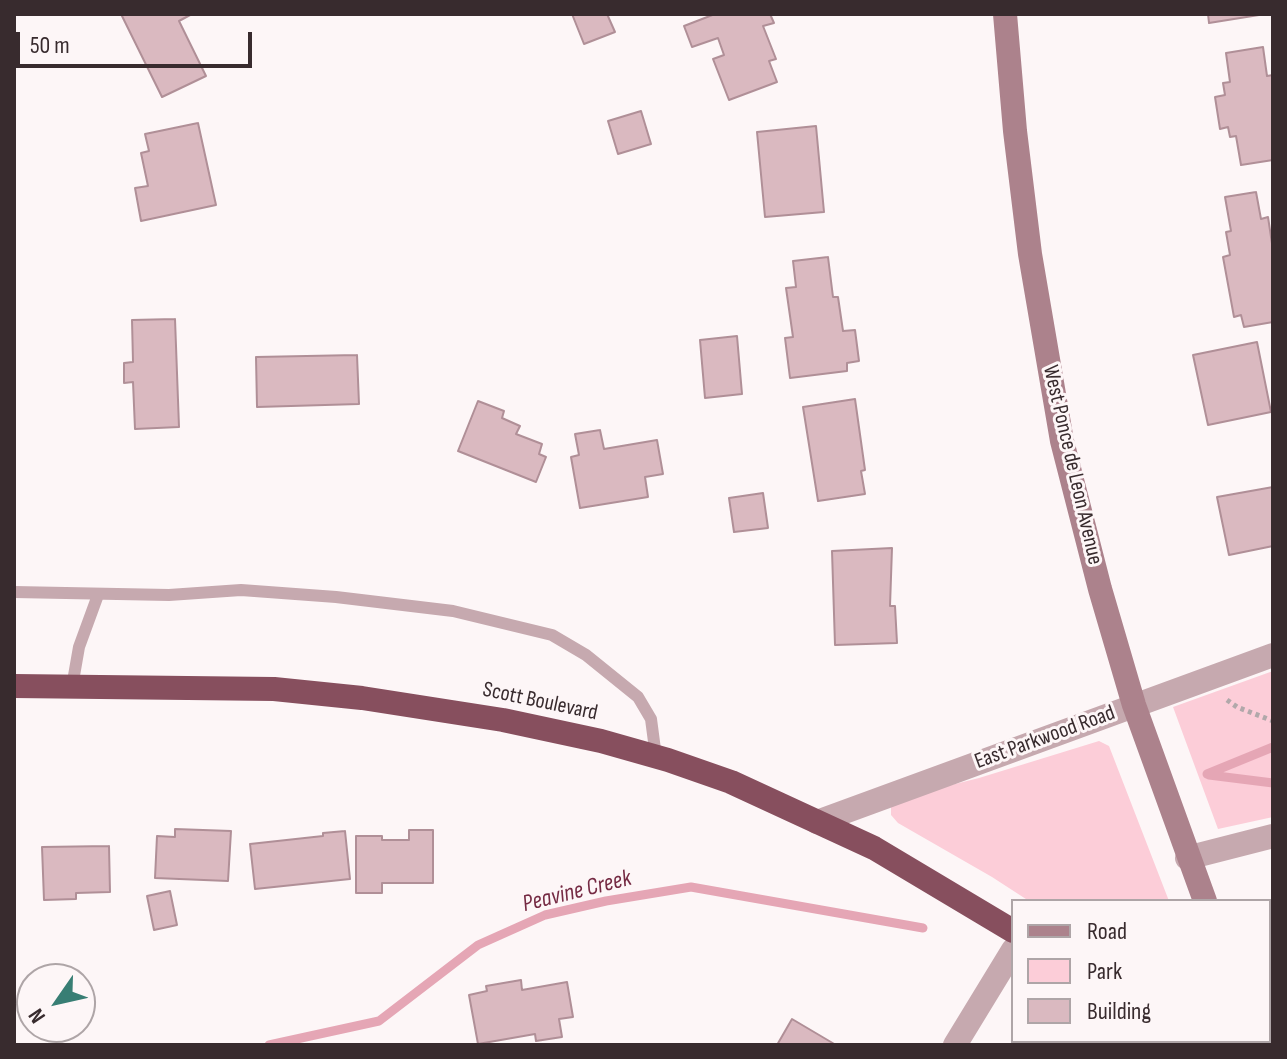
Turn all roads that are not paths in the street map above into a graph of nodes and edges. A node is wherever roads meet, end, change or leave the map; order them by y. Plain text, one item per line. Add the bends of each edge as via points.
1 (1005, 14) edge
2 (14, 592) edge
3 (98, 595) junction
4 (1273, 655) edge
5 (14, 686) edge
6 (72, 687) junction
7 (1134, 705) junction
8 (656, 757) junction
9 (817, 822) junction
10 (1273, 836) edge
11 (1187, 858) junction
12 (1204, 899) edge
13 (1011, 930) edge
14 (1011, 953) edge
15 (955, 1045) edge

1 - 7 main road, West Ponce de Leon Avenue via 1030,254 1062,441
2 - 3 lane
3 - 6 lane via 79,647
3 - 8 lane via 241,590 336,597 453,611 552,635 638,697 651,719
4 - 7 street, East Parkwood Road
5 - 6 highway, Scott Boulevard
6 - 8 highway, Scott Boulevard via 274,689 362,698 503,720
7 - 9 street, East Parkwood Road
7 - 11 main road, West Ponce de Leon Avenue
8 - 9 highway, Scott Boulevard via 731,782
9 - 13 highway, Scott Boulevard via 874,848
10 - 11 street
11 - 12 main road, West Ponce de Leon Avenue
14 - 15 street

